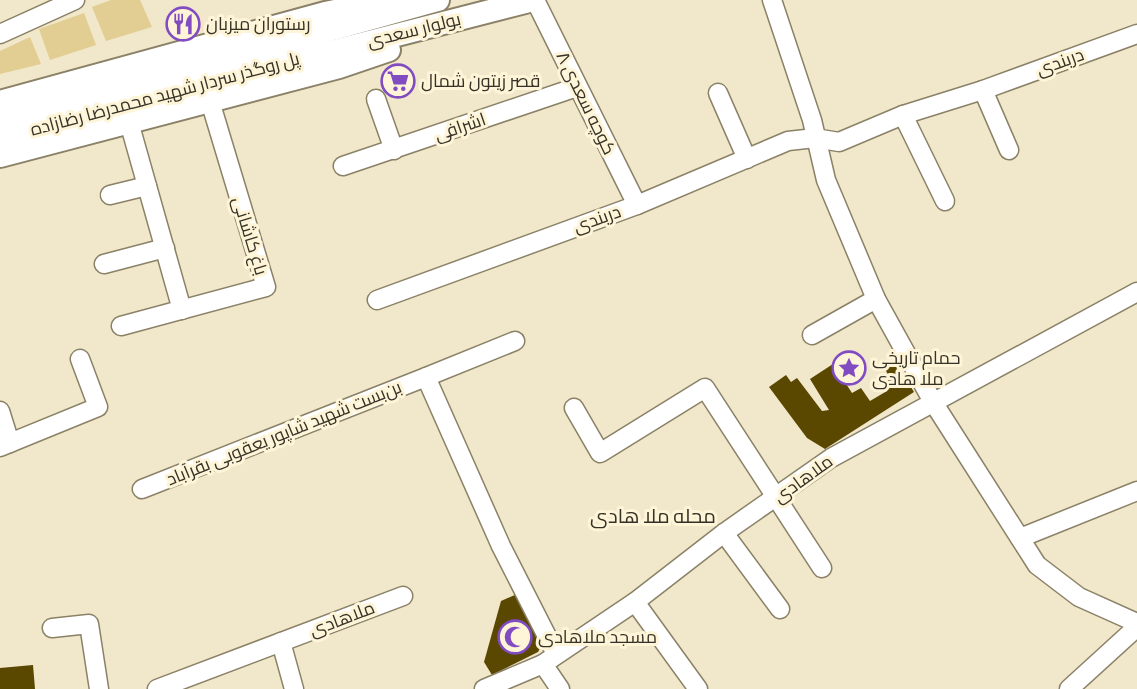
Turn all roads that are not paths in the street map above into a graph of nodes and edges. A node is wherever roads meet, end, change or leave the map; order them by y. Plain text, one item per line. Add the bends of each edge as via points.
1 (75, 0) edge
2 (392, 0) edge
3 (438, 0) edge
4 (772, 0) edge
5 (531, 1) edge
6 (0, 34) edge
7 (1137, 34) edge
8 (328, 42) junction
9 (577, 87) junction
10 (983, 90) junction
11 (718, 93) dead end
12 (376, 99) dead end
13 (210, 101) junction
14 (0, 102) edge
15 (903, 115) junction
16 (0, 121) edge
17 (129, 122) junction
18 (0, 137) edge
19 (815, 138) junction
20 (394, 150) junction
21 (1010, 150) dead end
22 (0, 156) edge
23 (747, 159) junction
24 (343, 166) dead end
25 (147, 186) junction
26 (110, 195) dead end
27 (945, 201) dead end
28 (637, 205) junction
29 (165, 248) junction
30 (104, 264) dead end
31 (1137, 292) edge
32 (876, 299) junction
33 (377, 300) dead end
34 (182, 310) junction
35 (120, 326) dead end
36 (812, 335) dead end
37 (515, 341) dead end
38 (80, 358) dead end
39 (426, 377) junction
40 (933, 402) junction
41 (574, 408) dead end
42 (0, 411) edge
43 (5, 445) edge
44 (142, 489) dead end
45 (1137, 491) edge
46 (778, 498) junction
47 (724, 533) junction
48 (1020, 538) junction
49 (822, 568) dead end
50 (403, 596) dead end
51 (635, 602) junction
52 (780, 609) dead end
53 (1137, 625) edge
54 (52, 628) dead end
55 (281, 642) junction
56 (549, 659) junction
57 (99, 689) edge
58 (157, 689) edge
59 (294, 689) edge
60 (484, 689) edge
61 (560, 689) edge
62 (698, 689) edge
63 (1069, 689) edge

1 - 6 street
2 - 14 main road via 325,13
3 - 8 main road, بولوار سعدی
4 - 19 street
5 - 8 main road, بولوار سعدی
5 - 9 street, کوچه سعدی ۸
5 - 13 main road via 339,67
7 - 10 street, دربندی
8 - 16 main road, پل روگذر سردار شهید محمدرضا رضازاده
8 - 18 main road, پل روگذر سردار شهید محمدرضا رضازاده
9 - 20 street, اشرافی
9 - 28 street, کوچه سعدی ۸
10 - 15 street, دربندی
10 - 21 street
11 - 23 street
12 - 20 street
13 - 17 main road
13 - 34 street, باغ کاشانی via 266,287
15 - 19 street, دربندی via 838,142
15 - 27 street
17 - 22 main road
17 - 25 street
19 - 23 street, دربندی via 788,141
19 - 32 street via 826,180
20 - 24 street, اشرافی
23 - 28 street, دربندی
25 - 26 street
25 - 29 street
28 - 33 street, دربندی
29 - 30 street
29 - 34 street
31 - 40 street, ملاهادی
32 - 36 street
32 - 40 street
34 - 35 street, باغ کاشانی
37 - 39 street, بن‌بست شهید شاپور یعقوبی بقرآباد
38 - 43 street via 98,407
39 - 44 street, بن‌بست شهید شاپور یعقوبی بقرآباد
39 - 56 street, بن‌بست شهید شاپور یعقوبی بقرآباد
40 - 46 street, ملاهادی via 831,458
40 - 48 street
41 - 46 street via 600,453 705,388
42 - 43 street
45 - 48 street
46 - 47 street, ملاهادی
46 - 49 street
47 - 51 street, ملاهادی
47 - 52 street
48 - 53 street via 1037,565 1059,583
50 - 55 street, ملاهادی
51 - 56 street, ملاهادی
51 - 62 street
53 - 63 street
54 - 57 street via 89,624
55 - 58 street, ملاهادی
55 - 59 street
56 - 60 street, ملاهادی
56 - 61 street, بن‌بست شهید شاپور یعقوبی بقرآباد

